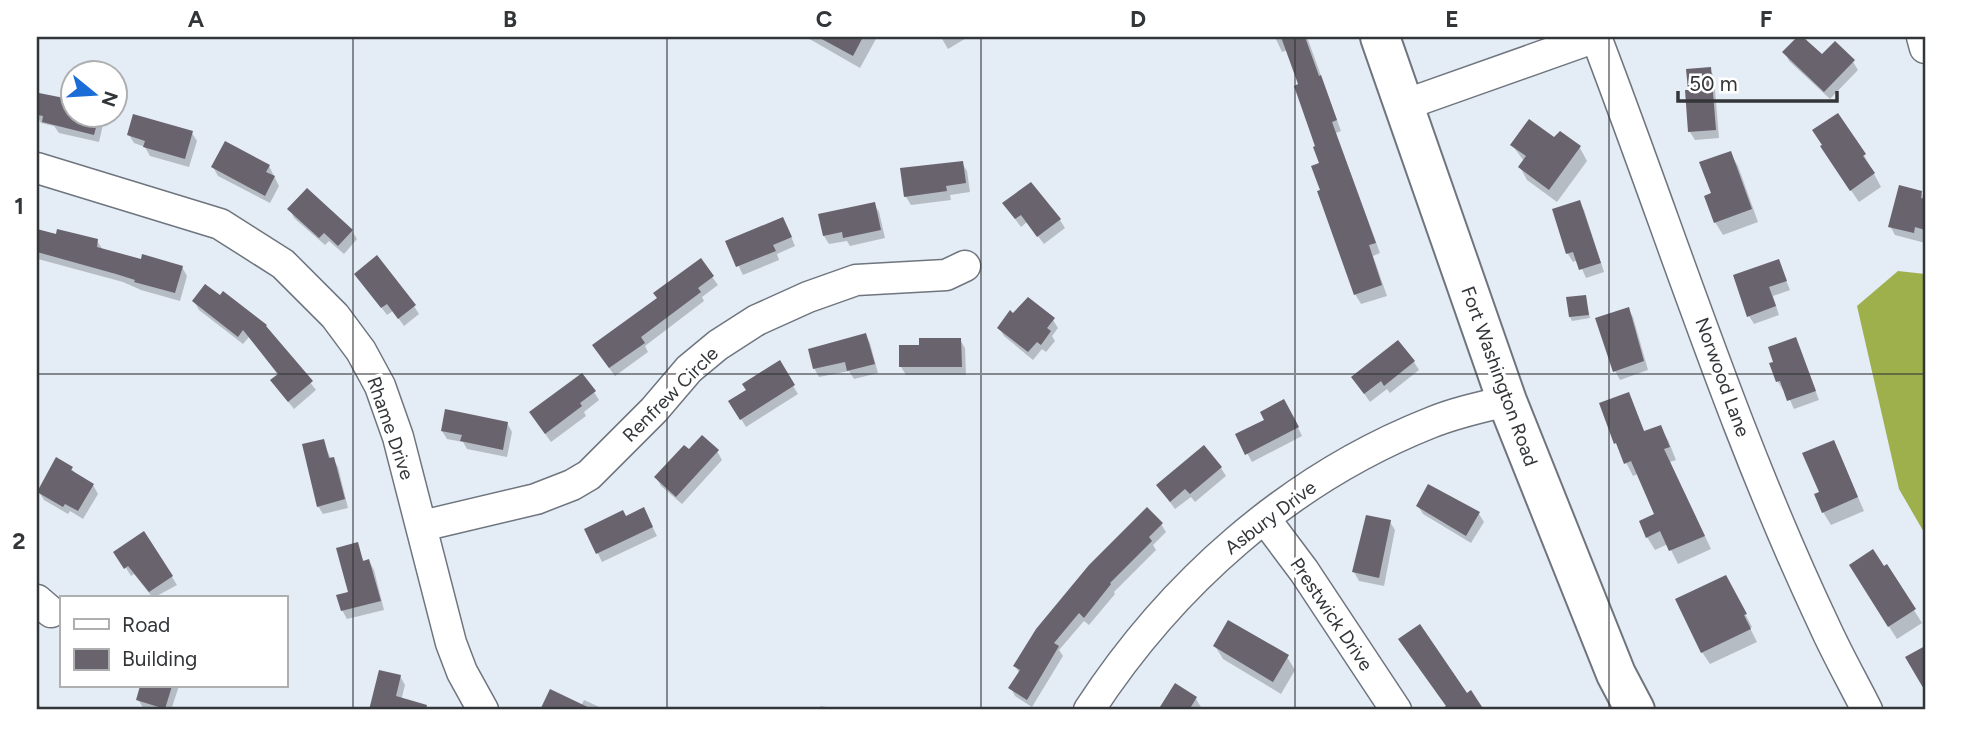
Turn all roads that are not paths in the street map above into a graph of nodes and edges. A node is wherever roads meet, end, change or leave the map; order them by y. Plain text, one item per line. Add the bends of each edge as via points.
1 (1380, 37) edge
2 (1596, 37) edge
3 (1922, 37) edge
4 (1925, 48) edge
5 (1404, 105) junction
6 (37, 167) edge
7 (965, 266) dead end
8 (1507, 401) junction
9 (1265, 519) junction
10 (422, 526) junction
11 (483, 710) edge
12 (1089, 710) edge
13 (1396, 710) edge
14 (1635, 710) edge
15 (1867, 710) edge

1 - 5 main road, Fort Washington Road
2 - 5 street
2 - 15 street, Norwood Lane via 1778,522
3 - 4 street
5 - 8 main road, Fort Washington Road
6 - 10 street, Rhame Drive via 220,223 305,284 335,316 372,369 398,437
7 - 10 street, Renfrew Circle via 946,275 856,280 757,320 689,369 589,475 536,499
8 - 9 street, Asbury Drive via 1432,422 1384,443 1340,465
8 - 14 main road, Fort Washington Road via 1611,662
9 - 12 street, Asbury Drive via 1191,582 1148,630
9 - 13 street, Prestwick Drive
10 - 11 street, Rhame Drive via 451,643

